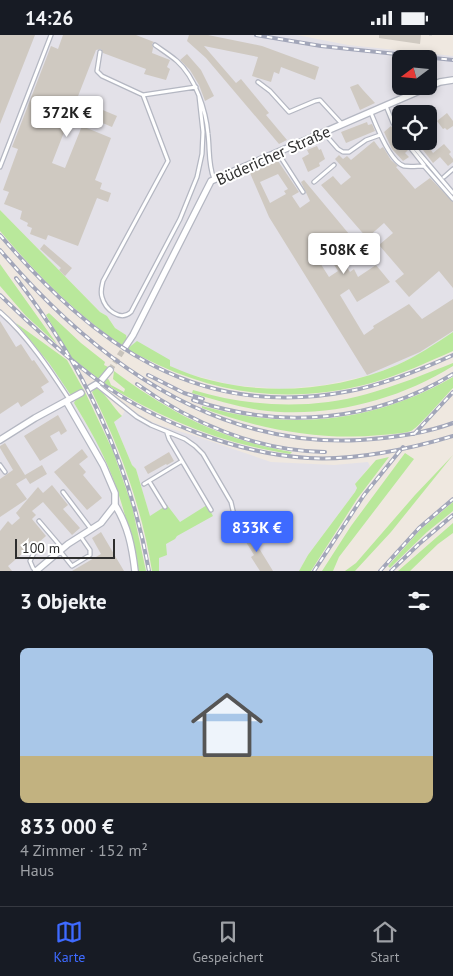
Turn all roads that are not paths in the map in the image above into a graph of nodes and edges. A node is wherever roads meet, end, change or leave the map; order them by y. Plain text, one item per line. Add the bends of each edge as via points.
1 (51, 35) edge
2 (155, 45) dead end
3 (100, 52) dead end
4 (453, 80) edge
5 (258, 82) dead end
6 (196, 87) junction
7 (143, 95) junction
8 (199, 96) junction
9 (386, 106) junction
10 (370, 112) junction
11 (392, 119) edge
12 (342, 124) junction
13 (324, 132) junction
14 (380, 135) junction
15 (413, 150) edge
16 (415, 150) edge
17 (278, 152) junction
18 (334, 165) dead end
19 (424, 166) junction
20 (0, 167) edge
21 (453, 169) edge
22 (444, 177) dead end
23 (214, 179) junction
24 (314, 182) dead end
25 (303, 192) dead end
26 (453, 193) edge
27 (453, 199) edge
28 (0, 313) edge
29 (125, 347) tunnel mouth
30 (110, 370) tunnel mouth
31 (97, 385) junction
32 (90, 388) dead end
33 (82, 393) dead end
34 (68, 400) junction
35 (167, 432) junction
36 (0, 440) edge
37 (182, 461) junction
38 (0, 465) edge
39 (5, 472) dead end
40 (149, 481) junction
41 (144, 485) dead end
42 (63, 492) dead end
43 (115, 505) junction
44 (165, 507) dead end
45 (211, 510) dead end
46 (235, 519) dead end
47 (40, 521) dead end
48 (91, 529) junction
49 (81, 535) junction
50 (32, 544) dead end
51 (61, 550) junction
52 (36, 571) edge
53 (135, 571) edge

1 - 20 lane
2 - 6 lane via 178,62
3 - 7 lane via 97,71 102,76
4 - 9 street, Büdericher Straße
5 - 12 lane via 289,112 320,100
6 - 7 lane
6 - 8 lane
7 - 8 lane via 168,161 103,281 102,297 106,305 121,317 131,312 180,219 197,177 202,153
8 - 23 lane via 205,112 209,166
9 - 10 street, Büdericher Straße
9 - 11 lane
10 - 12 street, Büdericher Straße
10 - 14 lane
12 - 13 street, Büdericher Straße
13 - 14 lane via 343,152 349,152
13 - 17 street, Büdericher Straße
14 - 19 lane via 384,145 403,165
15 - 19 lane
16 - 26 lane
17 - 23 street, Büdericher Straße
17 - 25 lane
18 - 24 lane
19 - 27 lane
21 - 22 lane
23 - 29 street, Büdericher Straße
28 - 34 lane via 44,362
30 - 31 street
31 - 32 street
31 - 35 lane via 137,417
33 - 34 street
34 - 36 street
34 - 43 street via 103,465 115,493
35 - 37 lane
35 - 46 lane via 185,439 203,454 231,502
37 - 40 lane
37 - 45 lane
38 - 39 lane
40 - 41 lane
40 - 44 lane
42 - 48 lane
43 - 48 street via 106,518
43 - 53 street via 126,526
47 - 51 lane
48 - 49 street
49 - 51 street
49 - 51 lane via 90,555 72,566
50 - 52 lane via 36,549 30,561
51 - 52 street

